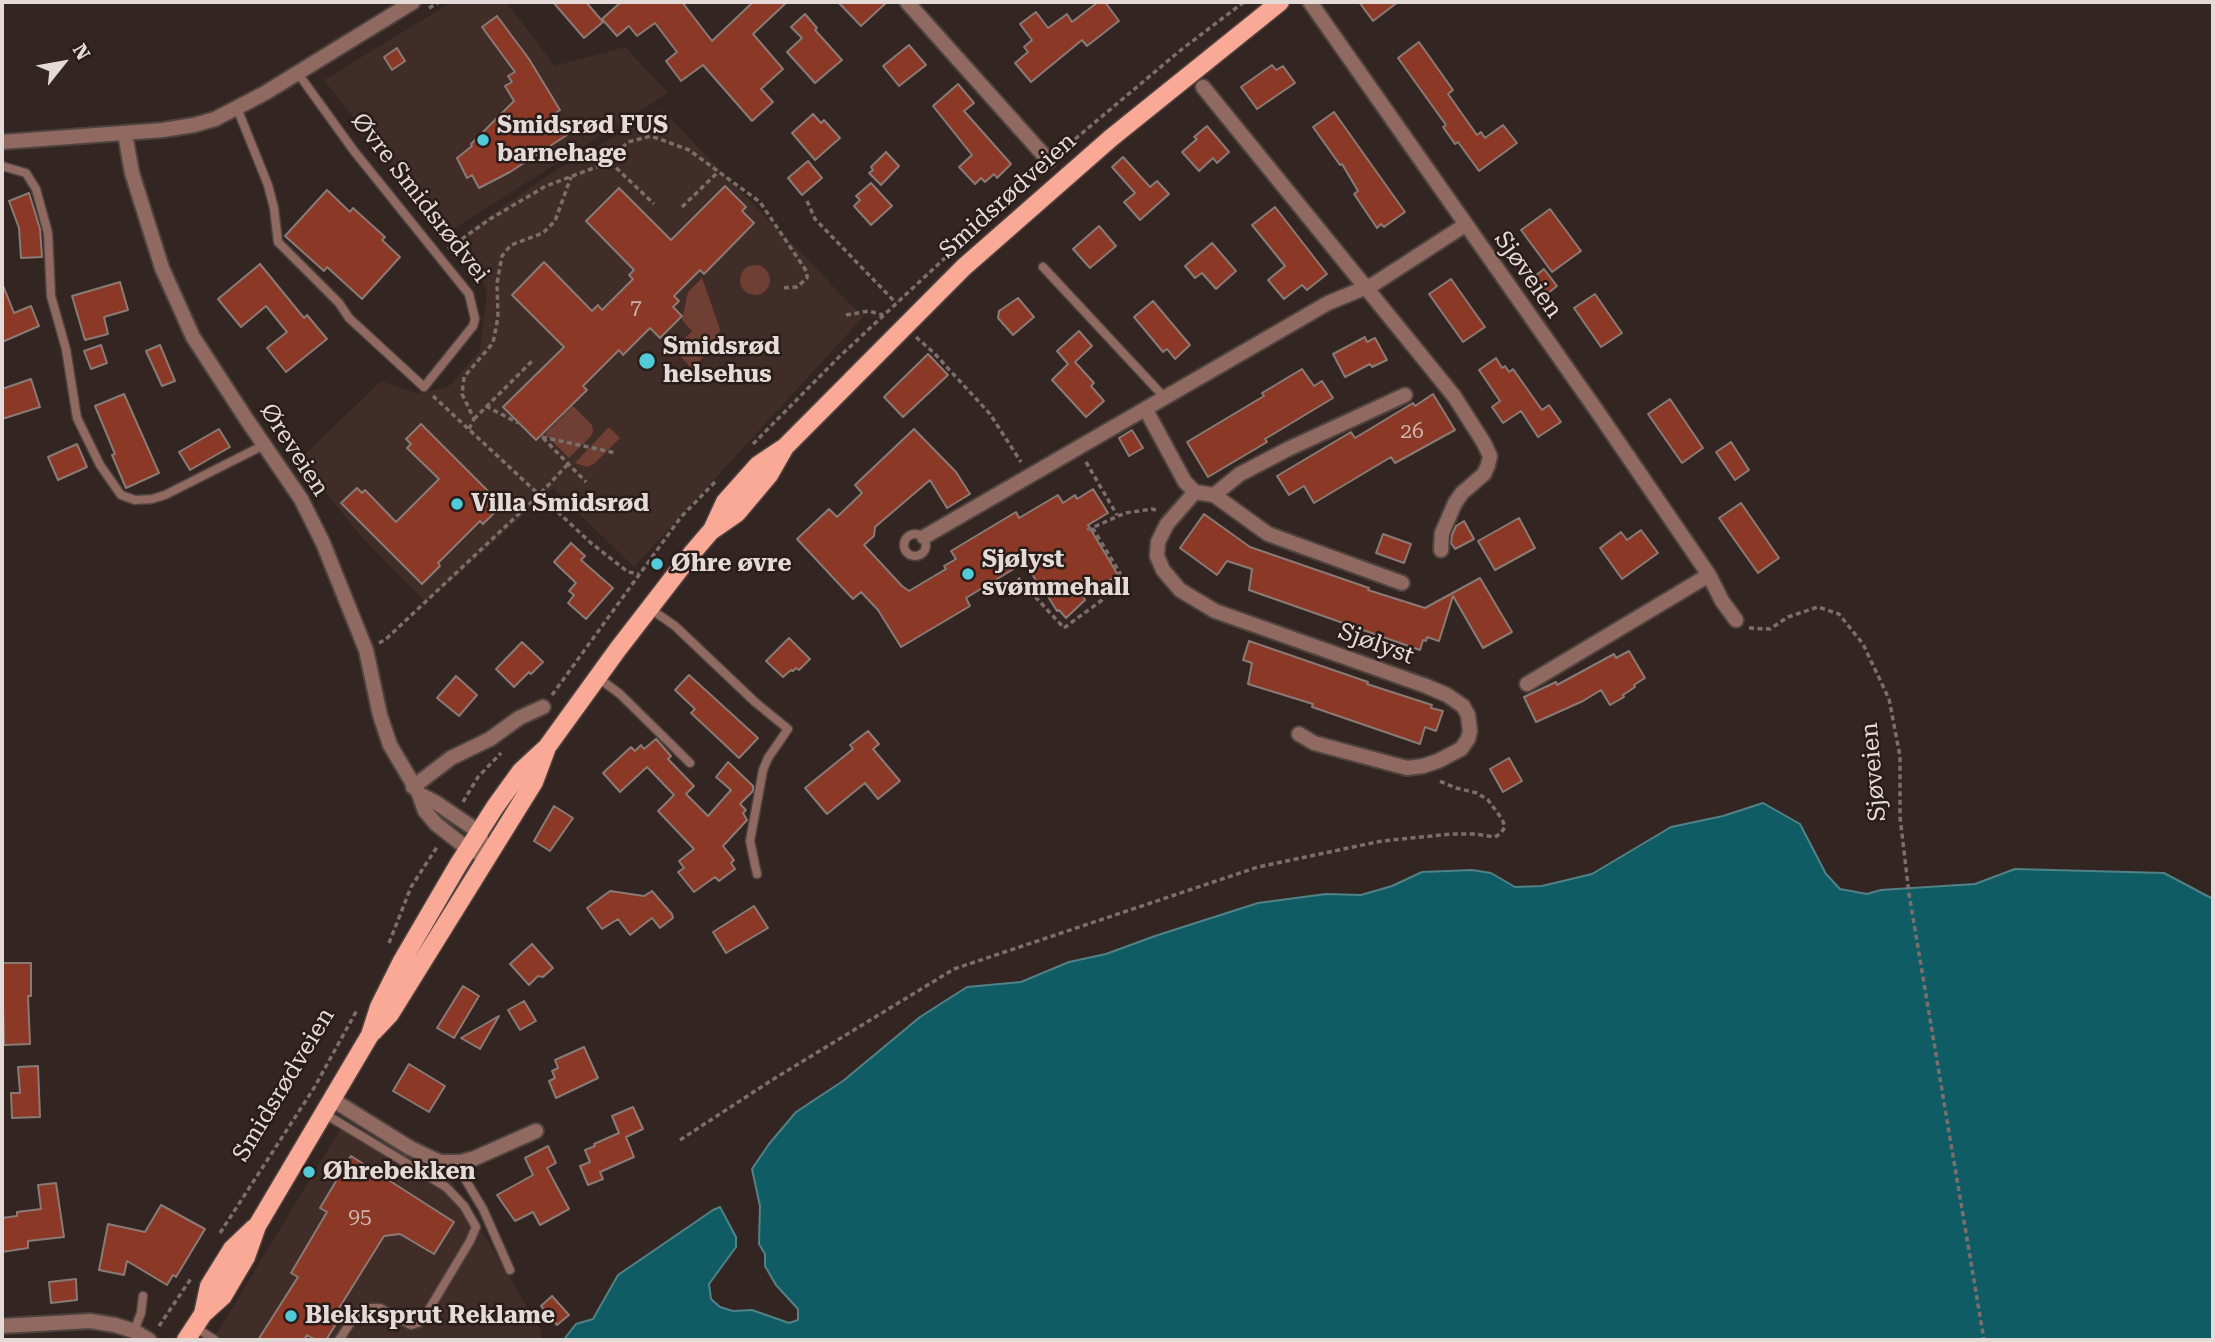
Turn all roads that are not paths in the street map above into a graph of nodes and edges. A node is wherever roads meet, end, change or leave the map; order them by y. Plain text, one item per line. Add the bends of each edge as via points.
1 (413, 2) edge
2 (908, 2) edge
3 (1280, 2) edge
4 (1310, 2) edge
5 (297, 72) junction
6 (1203, 87) dead end
7 (237, 108) junction
8 (125, 134) junction
9 (2, 142) edge
10 (1049, 161) dead end
11 (2, 166) edge
12 (1465, 226) junction
13 (1043, 267) dead end
14 (1368, 287) junction
15 (1405, 395) dead end
16 (1165, 398) junction
17 (1146, 410) junction
18 (264, 445) junction
19 (1195, 492) junction
20 (1214, 495) junction
21 (924, 537) dead end
22 (1441, 550) dead end
23 (1710, 575) junction
24 (1402, 583) dead end
25 (649, 608) junction
26 (1736, 620) road end
27 (597, 677) junction
28 (1527, 684) dead end
29 (543, 707) dead end
30 (1299, 734) dead end
31 (548, 747) junction
32 (690, 763) dead end
33 (416, 790) junction
34 (479, 832) junction
35 (468, 849) junction
36 (486, 856) junction
37 (757, 874) dead end
38 (370, 1035) junction
39 (329, 1107) junction
40 (536, 1131) dead end
41 (461, 1162) junction
42 (510, 1270) dead end
43 (143, 1296) dead end
44 (2, 1326) edge
45 (194, 1327) edge
46 (143, 1337) edge
47 (215, 1340) edge
48 (339, 1340) edge

1 - 5 street
2 - 10 street
3 - 25 main road, Smidsrødveien via 999,235 785,447 758,465 725,502 711,531
4 - 12 street, Sjøveien
5 - 7 street
5 - 7 lane, Øvre Smidsrødvei via 469,294 475,320 424,387 349,318 278,242 268,185
6 - 14 street
7 - 8 street via 194,125
8 - 9 street
8 - 18 street, Øreveien via 132,173 162,268 194,337
11 - 18 lane via 26,173 36,190 48,233 51,296 66,348 77,418 121,495 135,500 165,495
12 - 14 street
12 - 23 street, Sjøveien
13 - 16 lane
14 - 16 street via 1328,303
14 - 22 street via 1454,396 1490,456 1484,474 1455,503 1442,533
15 - 20 street via 1240,474
16 - 17 street
17 - 19 street
17 - 21 street
18 - 33 street, Øreveien via 318,532 366,650 387,737
19 - 20 street
19 - 30 street, Sjølyst via 1158,542 1163,570 1181,590 1215,611 1447,695 1463,706 1470,731 1461,749 1438,761 1407,768 1314,743
20 - 24 street via 1268,534
23 - 26 street, Sjøveien
23 - 28 street
25 - 27 main road, Smidsrødveien
25 - 37 lane via 788,729 763,770 750,841
27 - 31 main road, Smidsrødveien
27 - 32 lane
29 - 33 street via 451,758
31 - 34 main road, Smidsrødveien via 521,771
31 - 36 main road, Smidsrødveien via 534,782
33 - 34 street
33 - 35 street, Øreveien via 436,824
34 - 35 main road, Smidsrødveien
34 - 36 street
35 - 36 street, Øreveien
35 - 38 main road, Smidsrødveien via 402,961
36 - 38 main road, Smidsrødveien via 390,1014
38 - 39 main road, Smidsrødveien
39 - 41 street, Smidsrødveien via 440,1162
39 - 45 main road, Smidsrødveien via 257,1226 232,1248 209,1286
39 - 48 lane via 446,1187 475,1227 418,1323 411,1325 380,1308 365,1308 357,1312
40 - 41 street
41 - 42 lane
43 - 46 lane
44 - 46 street via 90,1321
45 - 47 lane

